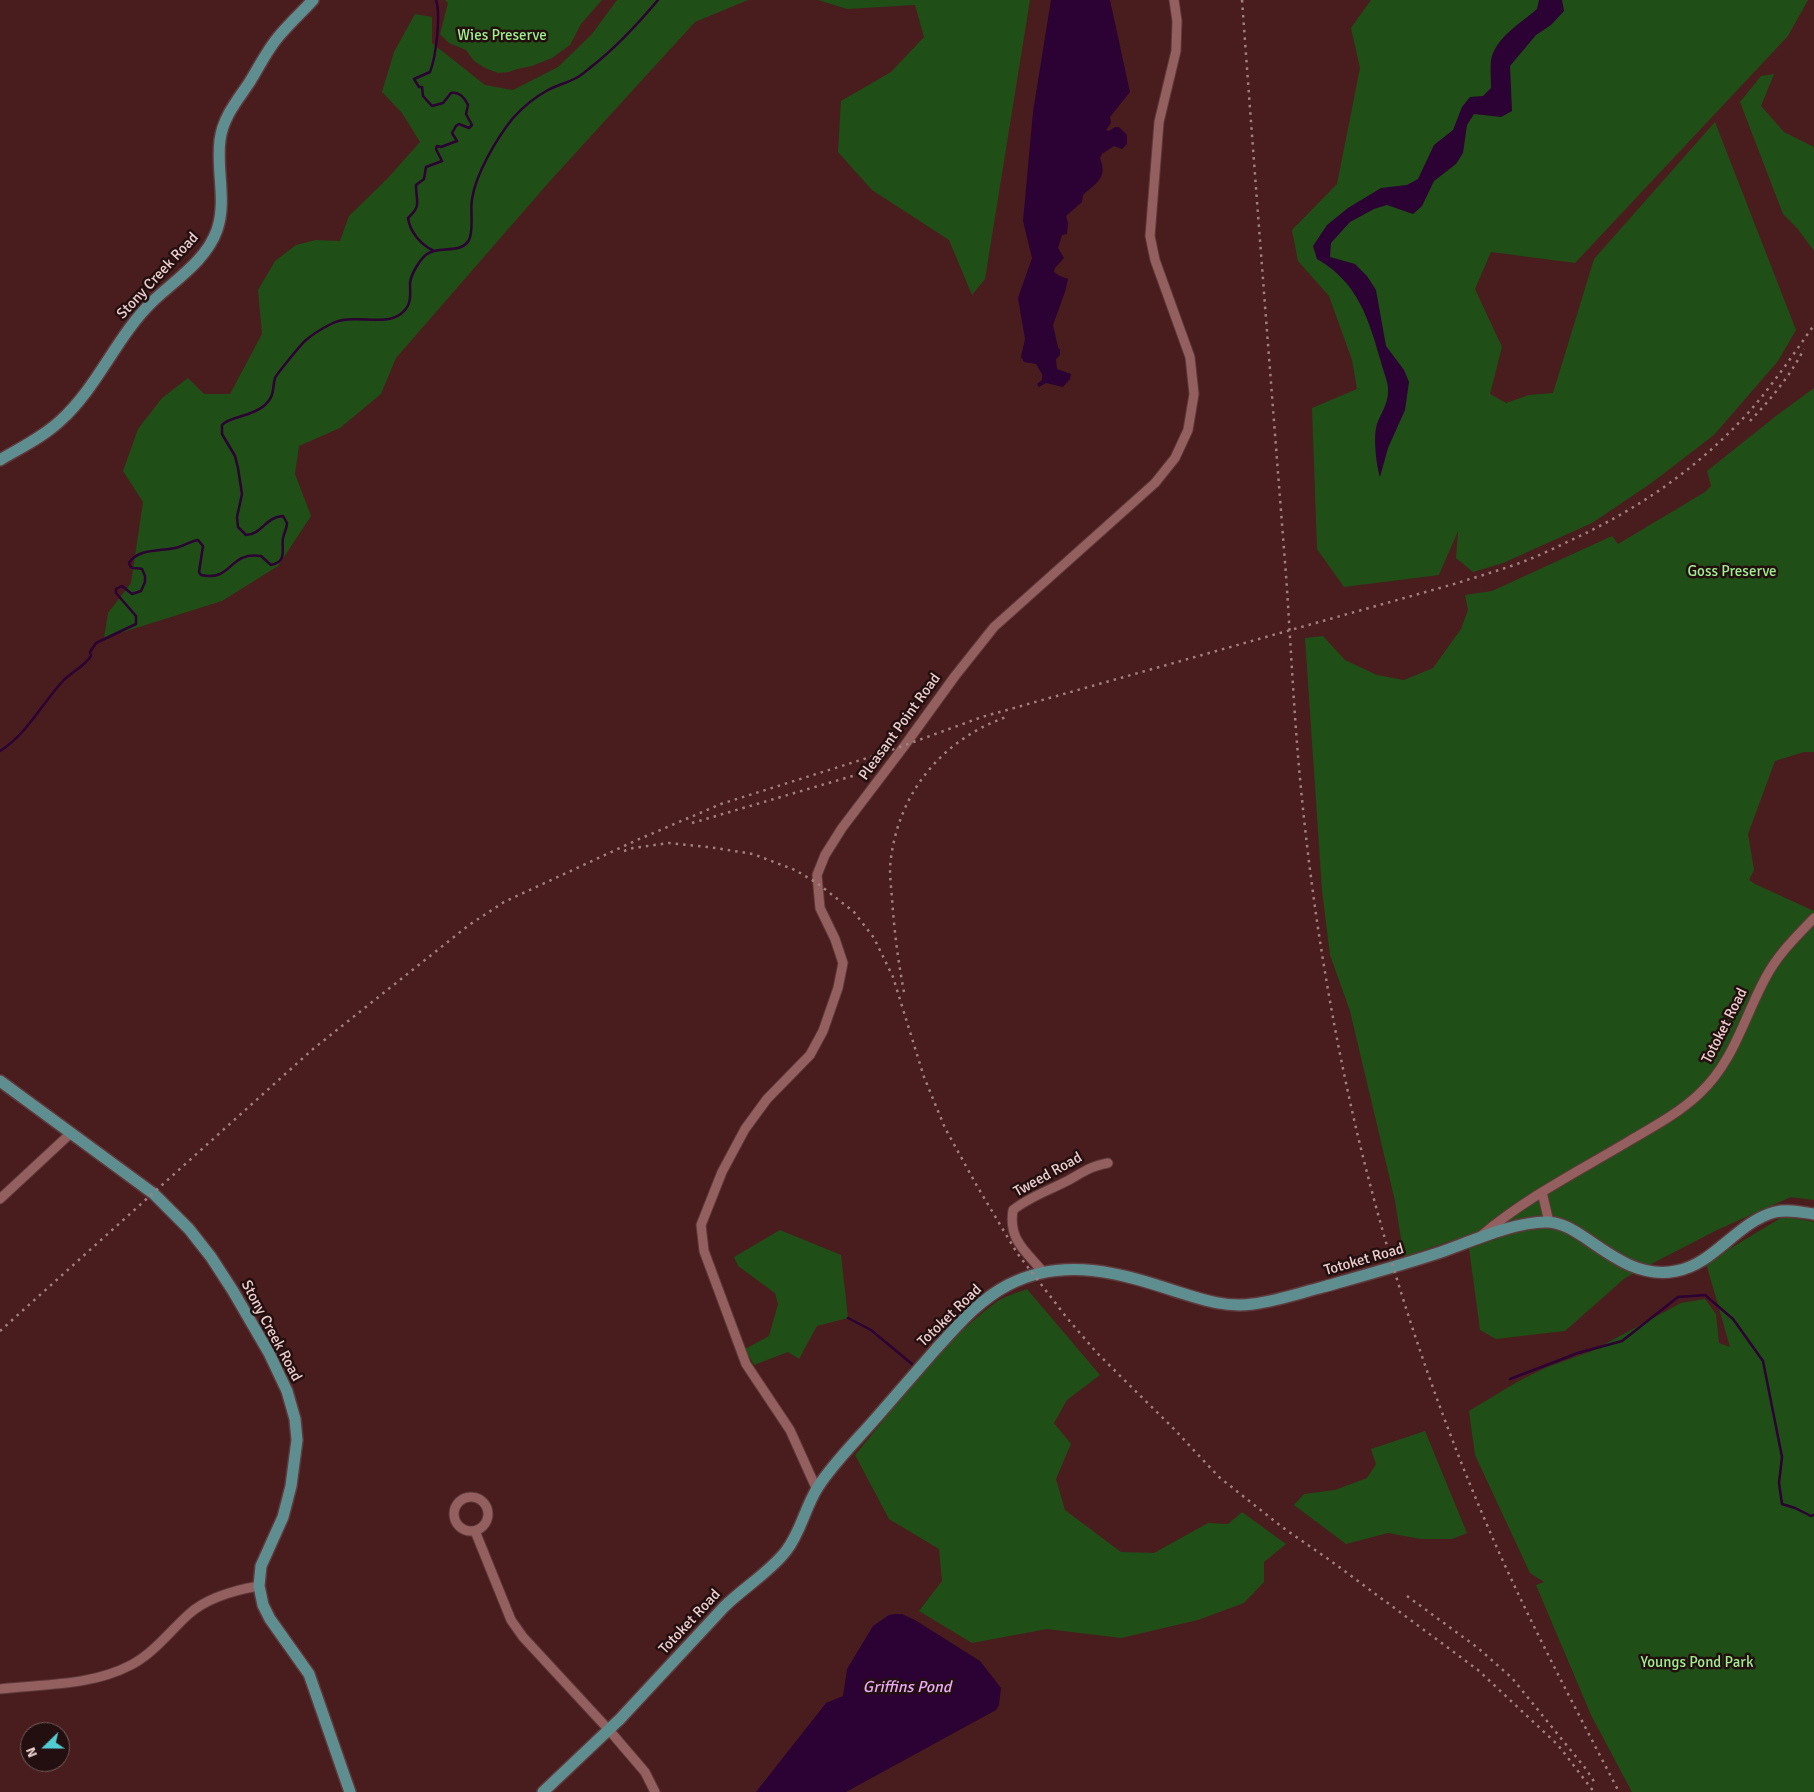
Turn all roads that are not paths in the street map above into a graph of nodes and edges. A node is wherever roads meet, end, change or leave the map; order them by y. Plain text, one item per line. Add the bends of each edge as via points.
1 (313, 0) edge
2 (1174, 0) edge
3 (0, 460) edge
4 (1814, 918) edge
5 (0, 1081) edge
6 (70, 1133) junction
7 (1108, 1163) dead end
8 (1542, 1192) junction
9 (0, 1199) edge
10 (1814, 1214) edge
11 (1549, 1222) junction
12 (1476, 1240) junction
13 (1043, 1272) junction
14 (816, 1490) junction
15 (475, 1531) junction
16 (259, 1586) junction
17 (0, 1690) edge
18 (609, 1730) junction
19 (350, 1792) edge
20 (543, 1792) edge
21 (655, 1792) edge

1 - 3 main road, Stony Creek Road via 279,36 223,125 219,152 220,219 208,247 138,317 76,406 59,423
2 - 14 street, Pleasant Point Road via 1176,51 1159,122 1150,236 1155,260 1190,357 1194,394 1188,430 1175,458 1155,484 994,627 824,855 817,882 820,908 844,963 838,988 823,1031 810,1055 767,1099 745,1129 722,1172 701,1225 704,1251 746,1364 790,1430
4 - 8 street, Totoket Road via 1777,959 1721,1070 1698,1095 1658,1124
5 - 6 main road, Stony Creek Road
6 - 9 street
6 - 16 main road, Stony Creek Road via 154,1194 188,1229 233,1291 269,1352 287,1391 297,1440 291,1486 283,1517 261,1566
7 - 13 street, Tweed Road via 1092,1166 1013,1210 1011,1220 1018,1244
8 - 11 street
8 - 12 street, Totoket Road
10 - 11 main road via 1772,1213 1698,1263 1667,1273 1636,1268 1568,1227
11 - 12 main road via 1526,1224
12 - 13 main road, Totoket Road via 1415,1261 1248,1305 1203,1300 1106,1271 1070,1269
13 - 14 main road, Totoket Road via 1007,1286 971,1313
14 - 18 main road, Totoket Road via 796,1536 784,1554 724,1607
15 - 15 street via 486,1523 488,1510 479,1499 466,1497 455,1505 454,1519 462,1529
15 - 18 street via 511,1620
16 - 17 street via 237,1590 203,1604 148,1654 122,1669 99,1678
16 - 19 main road, Stony Creek Road via 270,1619 309,1674
18 - 20 main road, Totoket Road
18 - 21 street via 645,1772

